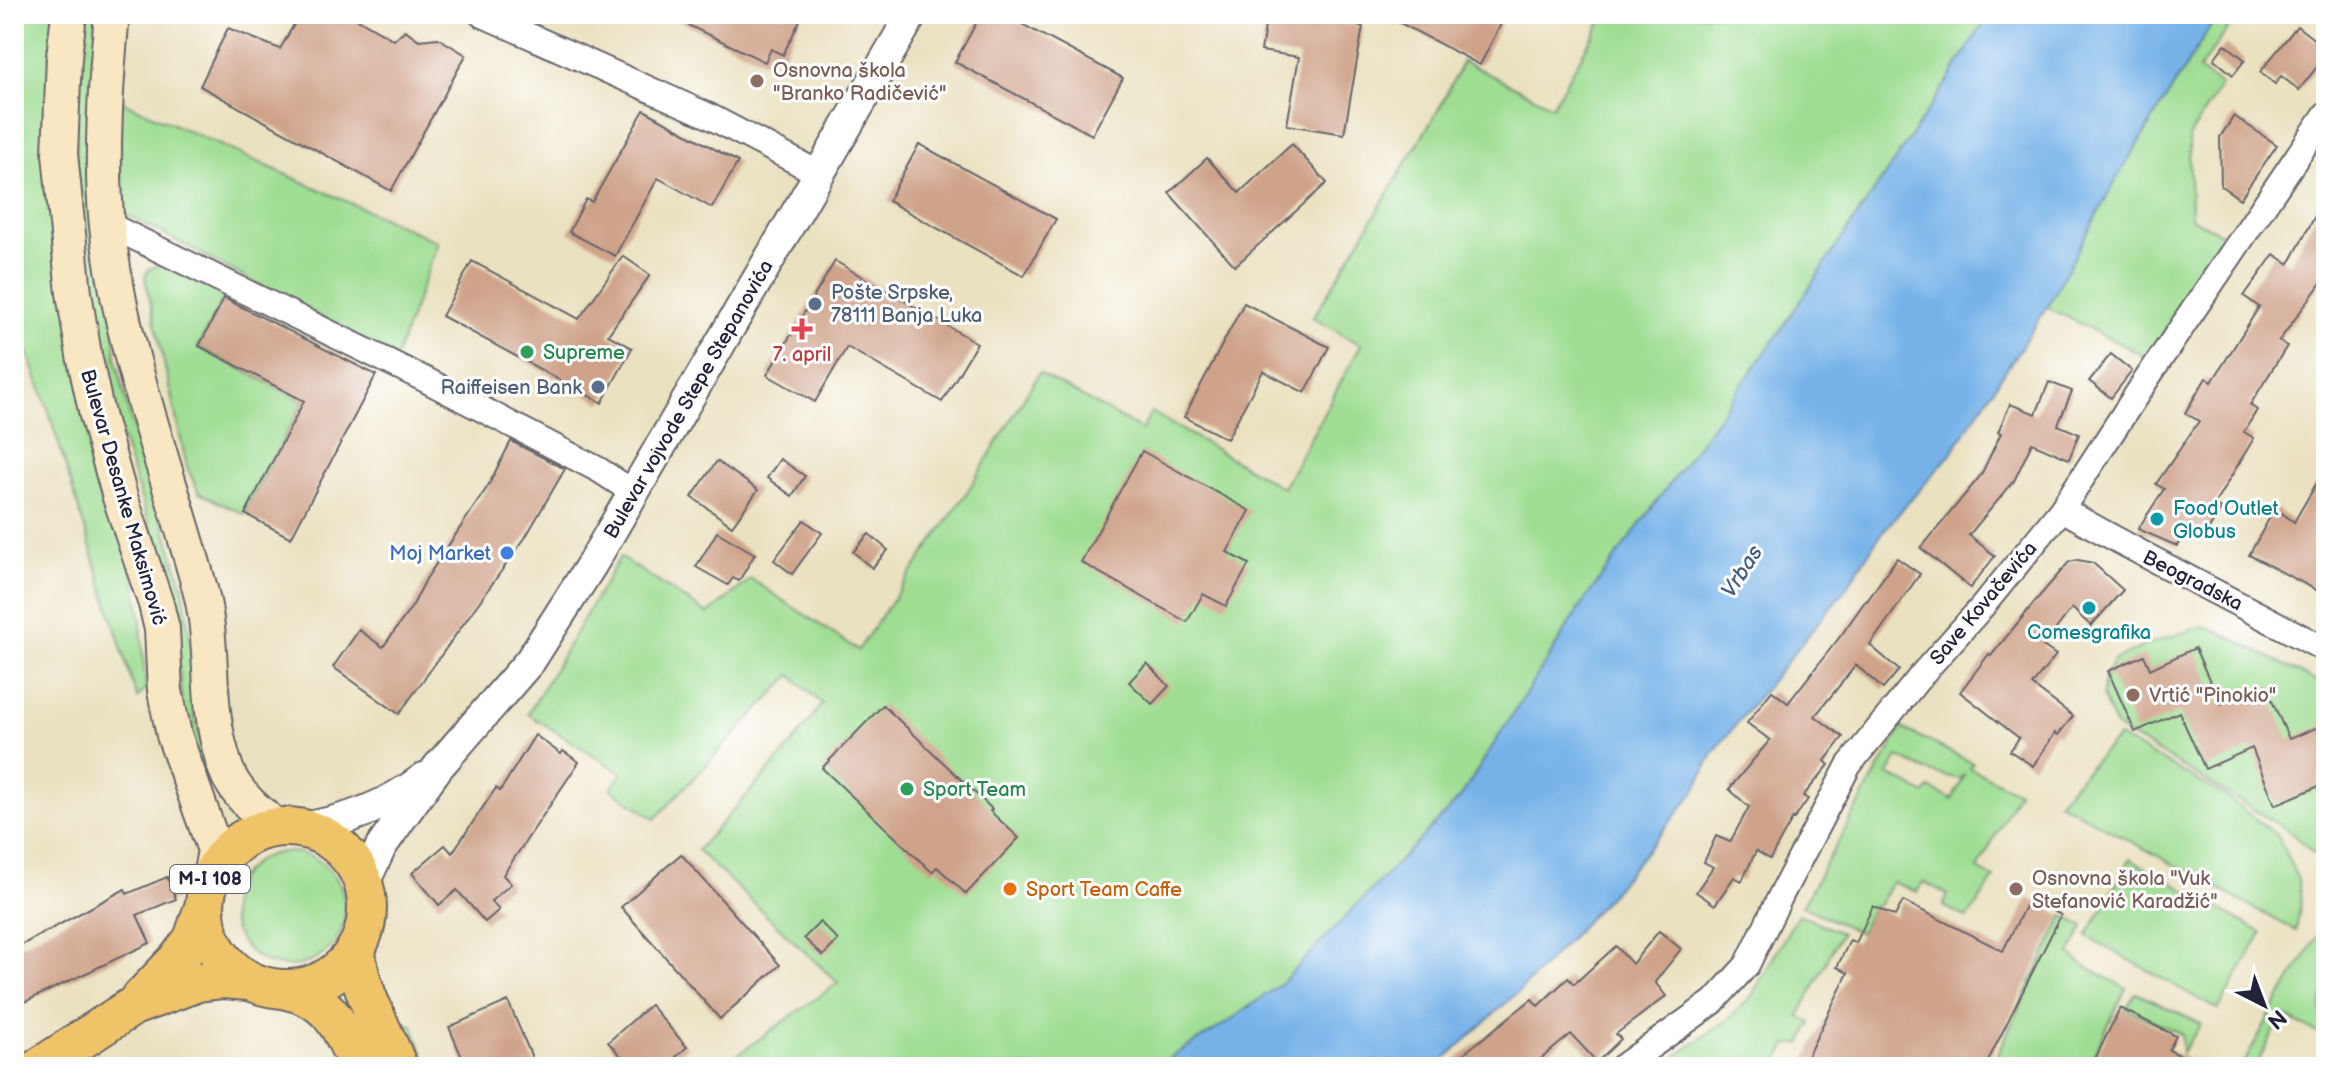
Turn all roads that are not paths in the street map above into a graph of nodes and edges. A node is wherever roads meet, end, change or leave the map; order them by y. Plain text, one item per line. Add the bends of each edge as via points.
1 (69, 14) edge
2 (112, 14) edge
3 (481, 14) edge
4 (912, 14) edge
5 (2326, 114) edge
6 (818, 173) junction
7 (107, 224) junction
8 (633, 492) junction
9 (2062, 509) junction
10 (2326, 650) edge
11 (438, 767) junction
12 (288, 828) junction
13 (364, 883) junction
14 (208, 891) junction
15 (356, 950) junction
16 (248, 981) junction
17 (287, 990) junction
18 (133, 1006) junction
19 (40, 1067) edge
20 (358, 1067) edge
21 (398, 1067) edge
22 (1622, 1067) edge

1 - 14 main road, Bulevar Desanke Maksimović via 60,154 81,339 105,443 162,629 174,735 215,850
2 - 7 main road via 104,161
3 - 6 street via 707,115
4 - 6 street, Bulevar vojvode Stepe Stepanovića
5 - 9 street, Save Kovačevića
6 - 8 street, Bulevar vojvode Stepe Stepanovića
7 - 8 street via 428,381
7 - 12 main road via 143,404 201,592 212,713 226,772 247,801
8 - 11 street, Bulevar vojvode Stepe Stepanovića via 530,661
9 - 10 street, Beogradska
9 - 22 street, Save Kovačevića via 1849,765 1747,965 1713,1002
11 - 12 street, Bulevar vojvode Stepe Stepanovića via 405,792 361,813 328,824
11 - 13 street, Bulevar vojvode Stepe Stepanovića via 381,847
12 - 13 main road, M-I 108 via 328,838 350,857
12 - 14 main road, M-I 108 via 262,830 236,844
13 - 15 main road, M-I 108 via 366,924
14 - 16 main road, M-I 108 via 209,935 215,949
14 - 18 main road, M-I 108 via 193,939
15 - 17 main road, M-I 108 via 327,979
15 - 21 main road, M-I 108 via 357,966
16 - 17 main road, M-I 108
16 - 18 main road, M-I 108 via 198,982
17 - 20 main road, M-I 108 via 305,993 321,1004 344,1033
18 - 19 main road, M-I 108

